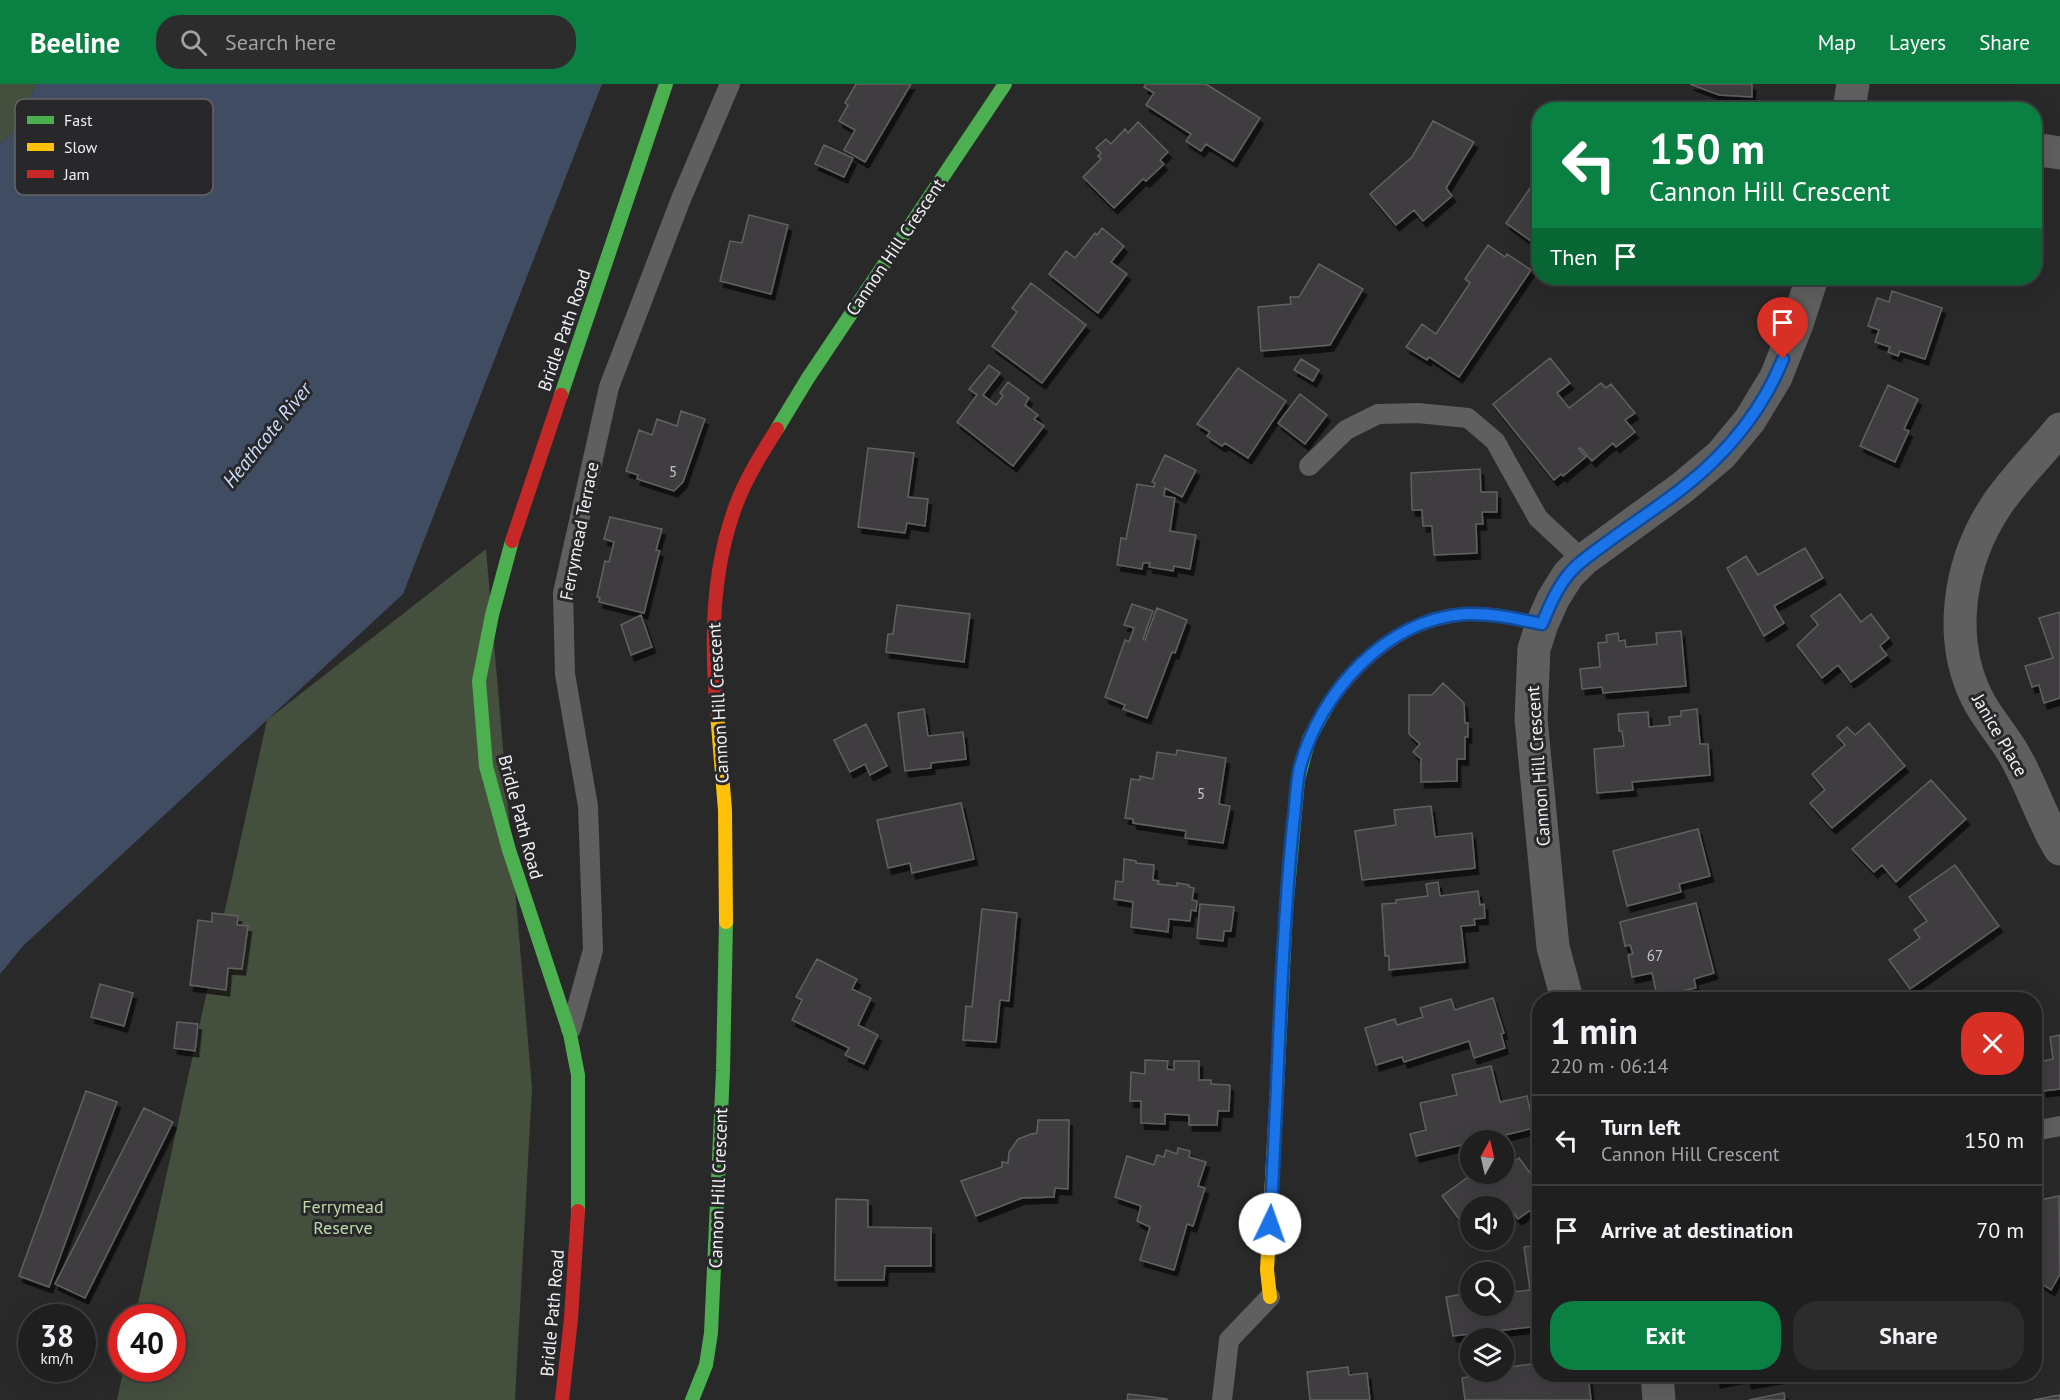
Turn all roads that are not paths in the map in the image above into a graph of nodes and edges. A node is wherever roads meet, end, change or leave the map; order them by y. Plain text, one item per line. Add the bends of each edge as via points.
1 (666, 84) edge
2 (730, 84) edge
3 (1005, 84) edge
4 (1853, 84) edge
5 (1850, 102) edge
6 (2042, 150) edge
7 (2060, 153) edge
8 (1810, 285) edge
9 (2060, 429) edge
10 (1309, 466) dead end
11 (1583, 560) junction
12 (1542, 624) junction
13 (2060, 849) edge
14 (1565, 992) edge
15 (570, 1034) junction
16 (2060, 1126) edge
17 (2042, 1129) edge
18 (1270, 1297) joint
19 (1658, 1382) edge
20 (562, 1400) edge
21 (692, 1400) edge
22 (1222, 1400) edge
23 (1659, 1400) edge

1 - 15 street, Bridle Path Road via 504,566 479,681 486,766 509,850
2 - 15 lane, Ferrymead Terrace via 609,387 563,593 565,674 588,806 594,950
3 - 21 street, Cannon Hill Crescent via 758,460 736,505 721,558 713,636 727,891 723,1071 711,1333 706,1365
4 - 5 street
6 - 7 street
8 - 11 street, Cannon Hill Crescent via 1776,376 1750,420 1721,455 1683,487
9 - 13 street, Janice Place via 1996,506 1976,542 1964,581 1959,623 1965,667 1977,699 2013,752
10 - 11 lane via 1346,430 1378,414 1468,418 1495,441 1538,518
11 - 12 street, Cannon Hill Crescent via 1563,583
12 - 14 street, Cannon Hill Crescent via 1534,649 1531,719 1553,946
12 - 18 street via 1466,614 1408,629 1375,651 1334,693 1315,727 1300,768 1288,867 1267,1270
15 - 20 street, Bridle Path Road via 578,1075 578,1203
16 - 17 lane
18 - 22 lane via 1228,1340
19 - 23 street

